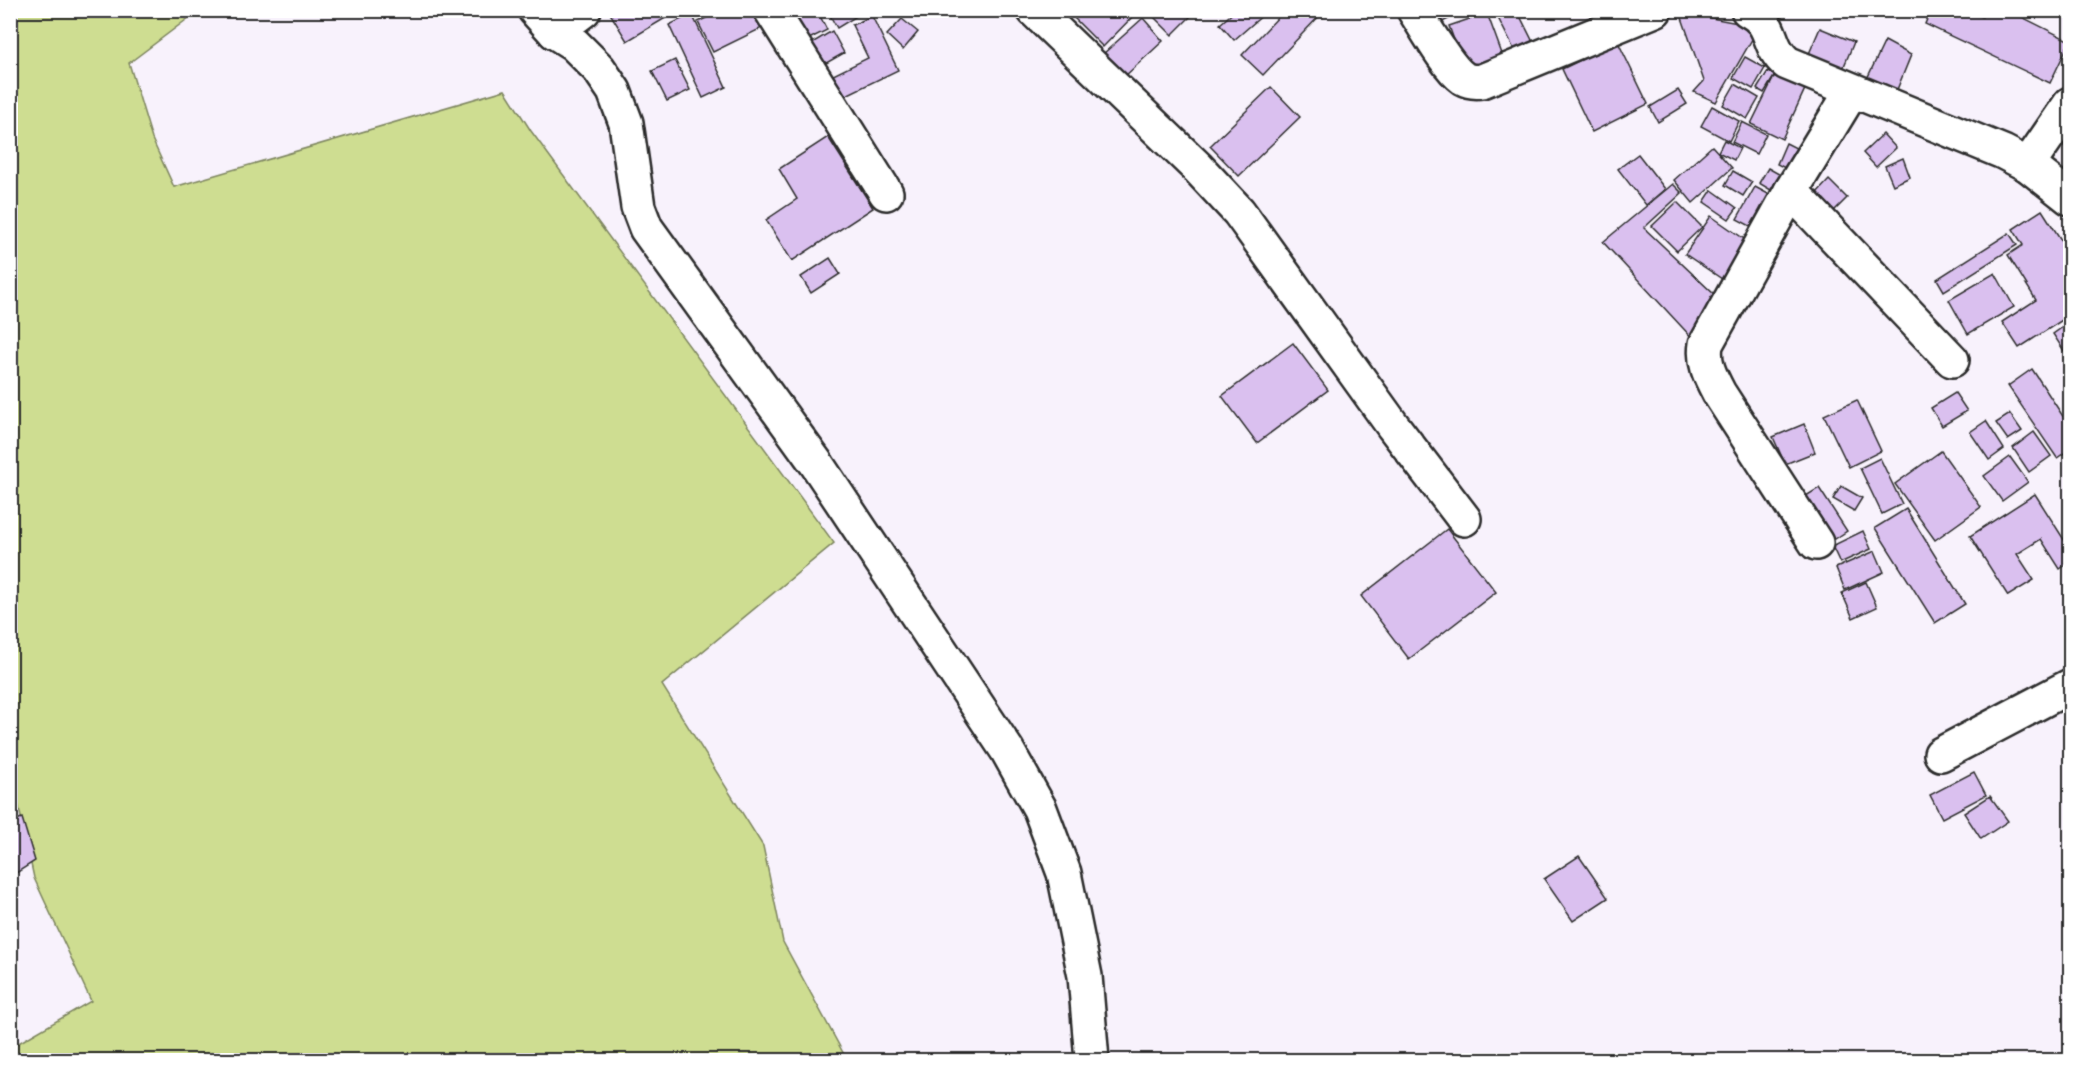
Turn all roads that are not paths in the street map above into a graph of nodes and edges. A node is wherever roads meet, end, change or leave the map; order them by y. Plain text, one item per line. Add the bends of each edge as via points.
1 (584, 10) edge
2 (771, 10) edge
3 (1034, 10) edge
4 (1414, 10) edge
5 (1655, 10) edge
6 (1748, 10) edge
7 (545, 21) edge
8 (1852, 91) junction
9 (2070, 104) edge
10 (2028, 165) junction
11 (1791, 192) junction
12 (886, 193) dead end
13 (2070, 198) edge
14 (1952, 360) dead end
15 (1464, 519) dead end
16 (1816, 543) dead end
17 (2070, 686) edge
18 (1941, 754) dead end
19 (1092, 1060) edge

1 - 7 street
2 - 12 street
3 - 15 street via 1239,212
4 - 5 street via 1451,65 1472,82
6 - 8 street via 1769,28 1778,56
7 - 19 street via 599,69 614,91 626,123 638,207 646,228 816,463 1007,750 1040,809 1064,873 1085,976
8 - 10 street
8 - 11 street
9 - 10 street
10 - 13 street
11 - 14 street
11 - 16 street via 1706,344 1704,356 1719,393
17 - 18 street

